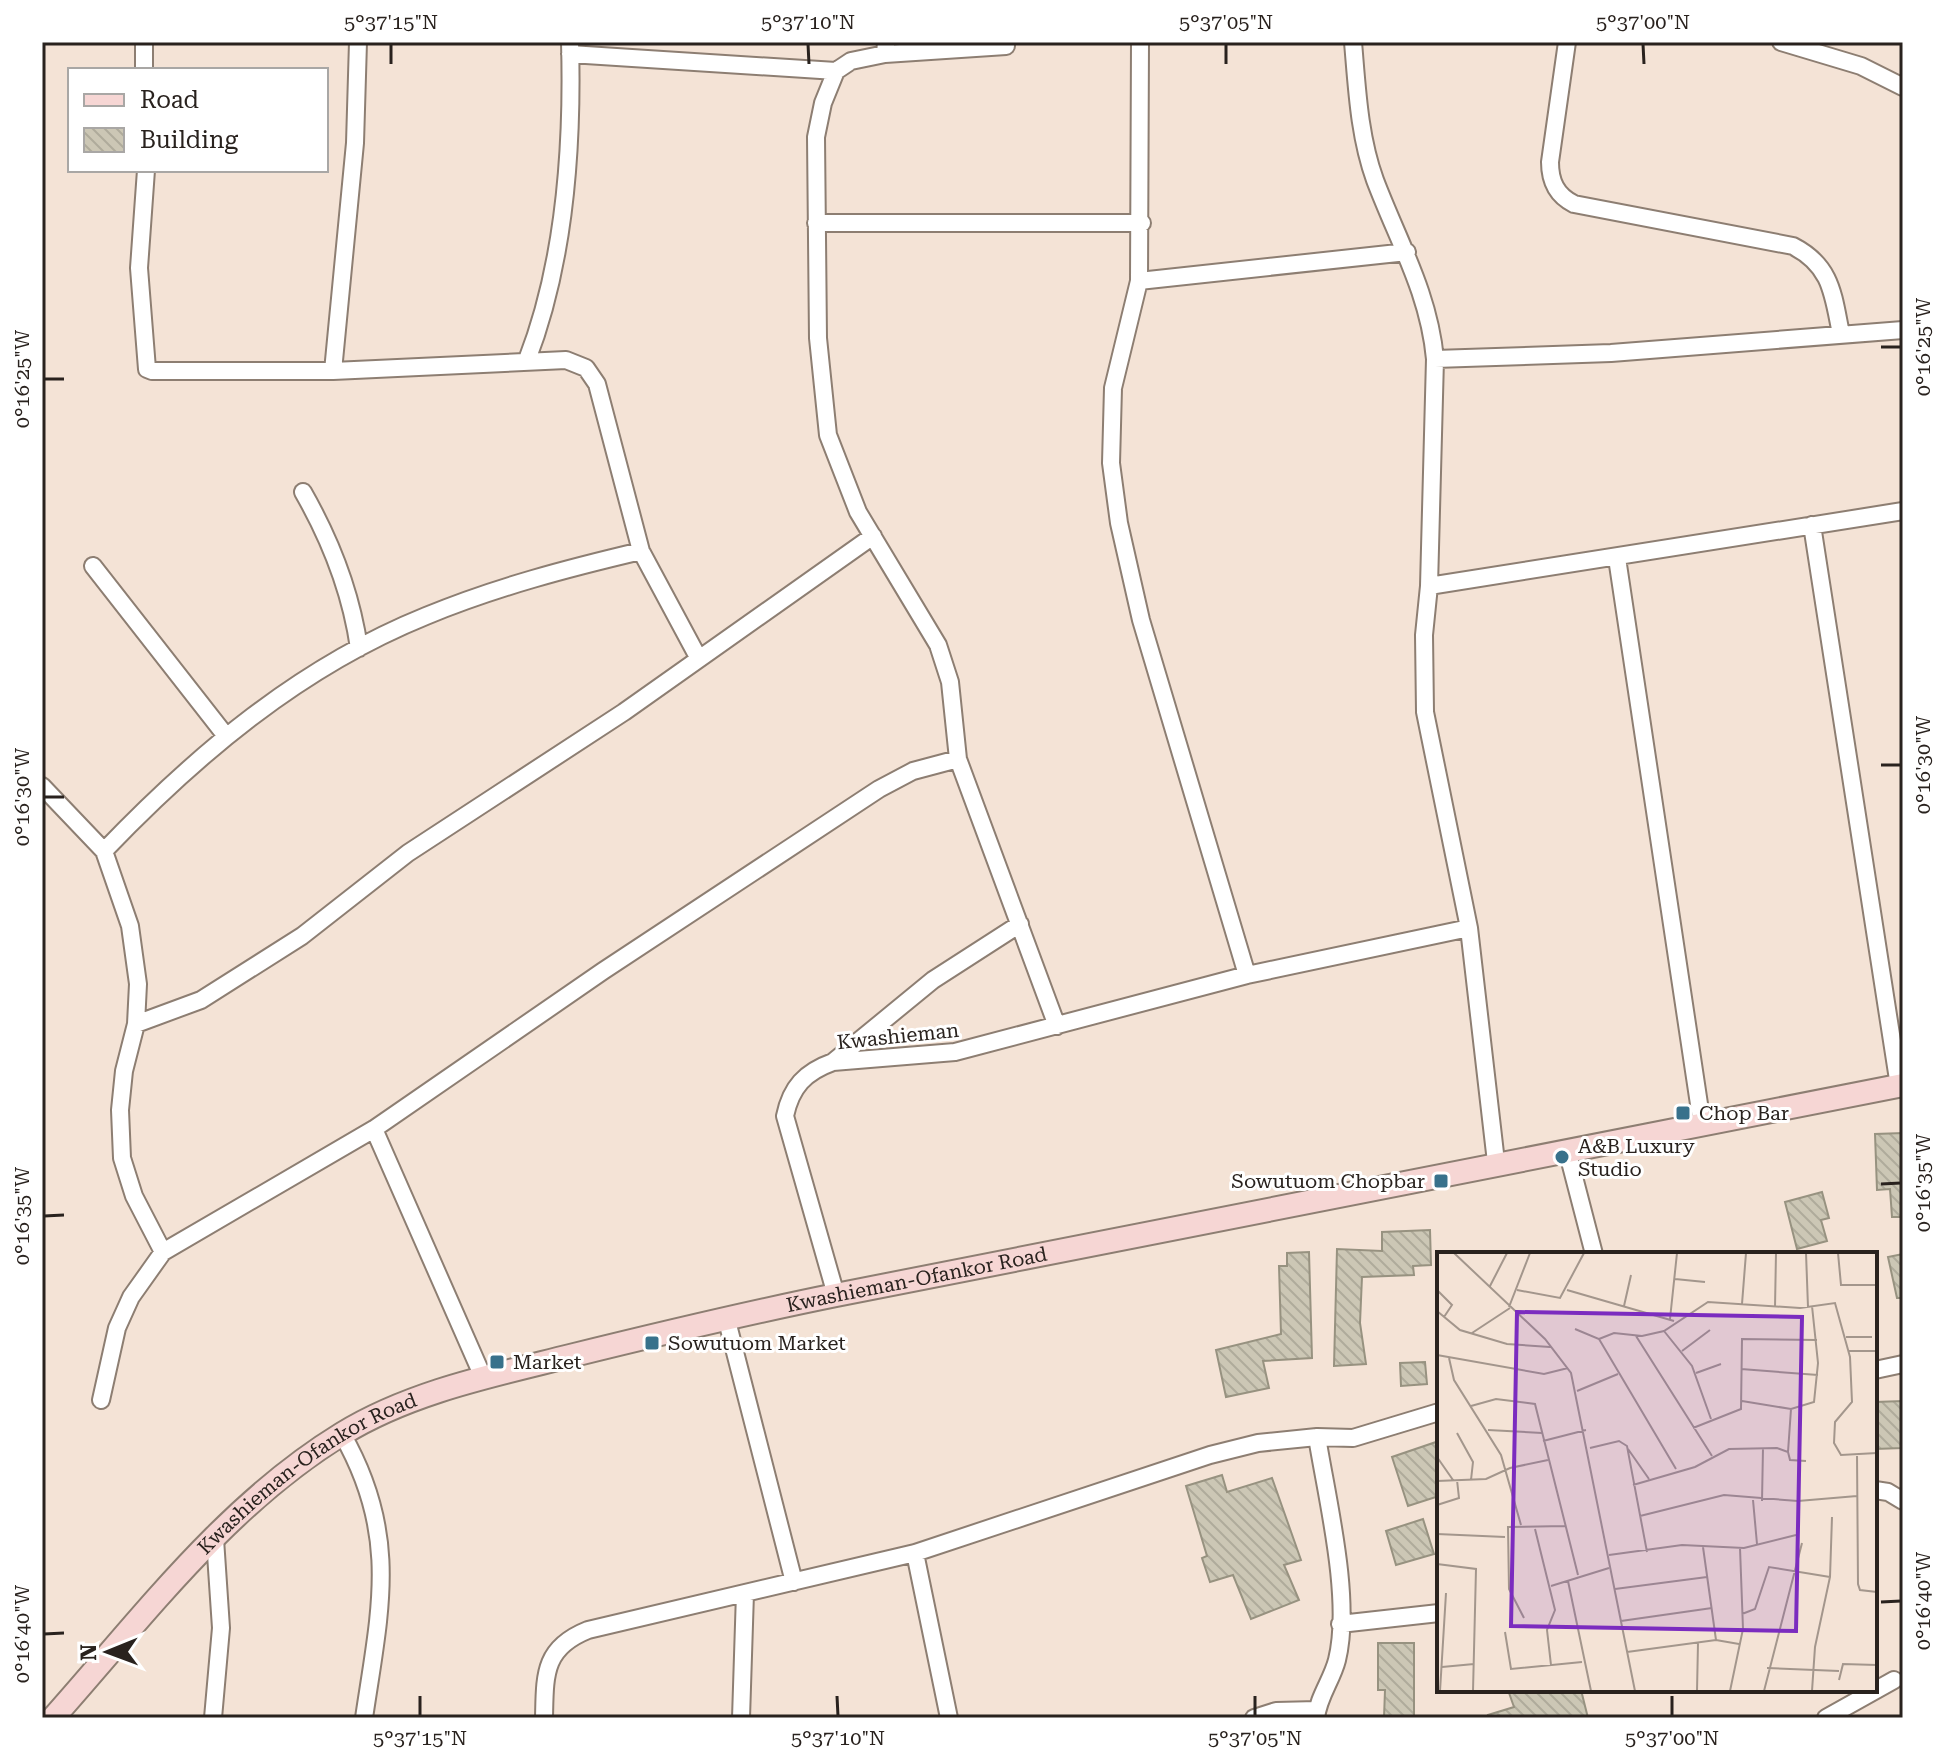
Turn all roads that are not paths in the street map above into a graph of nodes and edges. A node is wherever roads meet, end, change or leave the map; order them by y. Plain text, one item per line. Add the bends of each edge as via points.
1 (144, 42) edge
2 (358, 42) edge
3 (1140, 42) edge
4 (1353, 42) edge
5 (1567, 42) edge
6 (1781, 42) edge
7 (1006, 46) dead end
8 (570, 48) edge
9 (885, 48) edge
10 (144, 68) edge
11 (836, 71) junction
12 (1903, 87) edge
13 (146, 172) edge
14 (816, 223) junction
15 (1142, 223) junction
16 (1407, 252) junction
17 (1139, 281) junction
18 (1903, 330) edge
19 (1841, 334) junction
20 (1435, 359) junction
21 (527, 360) junction
22 (333, 371) junction
23 (303, 492) dead end
24 (1903, 511) edge
25 (1812, 525) junction
26 (873, 536) junction
27 (641, 551) junction
28 (1617, 558) junction
29 (93, 566) dead end
30 (1429, 586) junction
31 (359, 648) junction
32 (699, 659) junction
33 (226, 736) junction
34 (958, 759) junction
35 (43, 789) edge
36 (104, 851) junction
37 (1020, 924) junction
38 (1469, 928) junction
39 (1247, 975) junction
40 (136, 1024) junction
41 (1057, 1026) junction
42 (833, 1062) junction
43 (1901, 1086) edge
44 (1702, 1124) junction
45 (374, 1129) junction
46 (1567, 1150) junction
47 (1496, 1162) junction
48 (163, 1252) junction
49 (1593, 1252) edge
50 (836, 1295) junction
51 (726, 1317) junction
52 (1903, 1364) edge
53 (1877, 1370) edge
54 (483, 1377) junction
55 (101, 1400) dead end
56 (1437, 1413) edge
57 (342, 1434) junction
58 (1317, 1437) junction
59 (1877, 1490) edge
60 (1903, 1501) edge
61 (215, 1539) junction
62 (915, 1553) junction
63 (794, 1582) junction
64 (745, 1593) junction
65 (1437, 1613) edge
66 (1340, 1624) junction
67 (1894, 1680) dead end
68 (1877, 1690) edge
69 (1873, 1692) edge
70 (1316, 1714) edge
71 (53, 1718) edge
72 (213, 1718) edge
73 (364, 1718) edge
74 (544, 1718) edge
75 (741, 1718) edge
76 (949, 1718) edge
77 (1254, 1718) edge
78 (1826, 1718) edge

1 - 10 street
2 - 22 street via 355,143
3 - 15 street
4 - 16 street via 1360,119 1374,179
5 - 19 street via 1550,162 1550,177 1564,199 1793,246 1812,255 1829,282
6 - 12 street via 1861,66
7 - 9 street
8 - 11 street
8 - 21 street via 559,243 543,319
9 - 11 street
11 - 14 street via 816,137
13 - 22 street via 139,268 147,369
14 - 15 street
14 - 26 street via 818,338 828,435
15 - 17 street
16 - 17 street
16 - 20 street via 1425,298
17 - 39 street via 1113,388 1111,463 1119,523 1141,620
18 - 19 street
19 - 20 street via 1584,355
20 - 30 street
21 - 22 street
21 - 27 street via 566,360 592,375
23 - 31 street via 337,557
24 - 25 street
25 - 28 street
25 - 43 street
26 - 32 street
26 - 34 street via 938,645 950,682
27 - 31 street via 481,596
27 - 32 street
28 - 30 street
28 - 44 street
29 - 33 street
30 - 38 street via 1423,646 1425,712
31 - 33 street
32 - 40 street via 408,853 243,975 201,1000
33 - 36 street
34 - 37 street
34 - 45 street via 913,771 879,789
35 - 36 street
36 - 40 street via 136,955
37 - 41 street
37 - 42 street via 933,980
38 - 39 street, Kwashieman
38 - 47 street
39 - 41 street, Kwashieman
40 - 48 street via 124,1071 122,1158 134,1196
41 - 42 street, Kwashieman via 955,1052
42 - 50 street, Kwashieman via 794,1087 785,1116
43 - 44 main road, Kwashieman-Ofankor Road
44 - 46 main road, Kwashieman-Ofankor Road
45 - 48 street
45 - 54 street
46 - 47 main road, Kwashieman-Ofankor Road
46 - 49 street
47 - 50 main road, Kwashieman-Ofankor Road
48 - 55 street via 131,1297 117,1328
50 - 51 main road, Kwashieman-Ofankor Road
51 - 54 main road, Kwashieman-Ofankor Road
51 - 63 street
52 - 53 street
54 - 57 main road, Kwashieman-Ofankor Road
56 - 58 street via 1353,1438
57 - 61 main road, Kwashieman-Ofankor Road via 262,1494
57 - 73 street via 374,1505 382,1562
58 - 62 street via 1210,1455
58 - 66 street
59 - 60 street
61 - 71 main road, Kwashieman-Ofankor Road
61 - 72 street via 221,1628
62 - 63 street
62 - 76 street
63 - 64 street
64 - 74 street via 571,1637 549,1662
64 - 75 street
65 - 66 street
66 - 70 street via 1337,1660
67 - 68 street
69 - 78 street
70 - 77 street via 1276,1711

